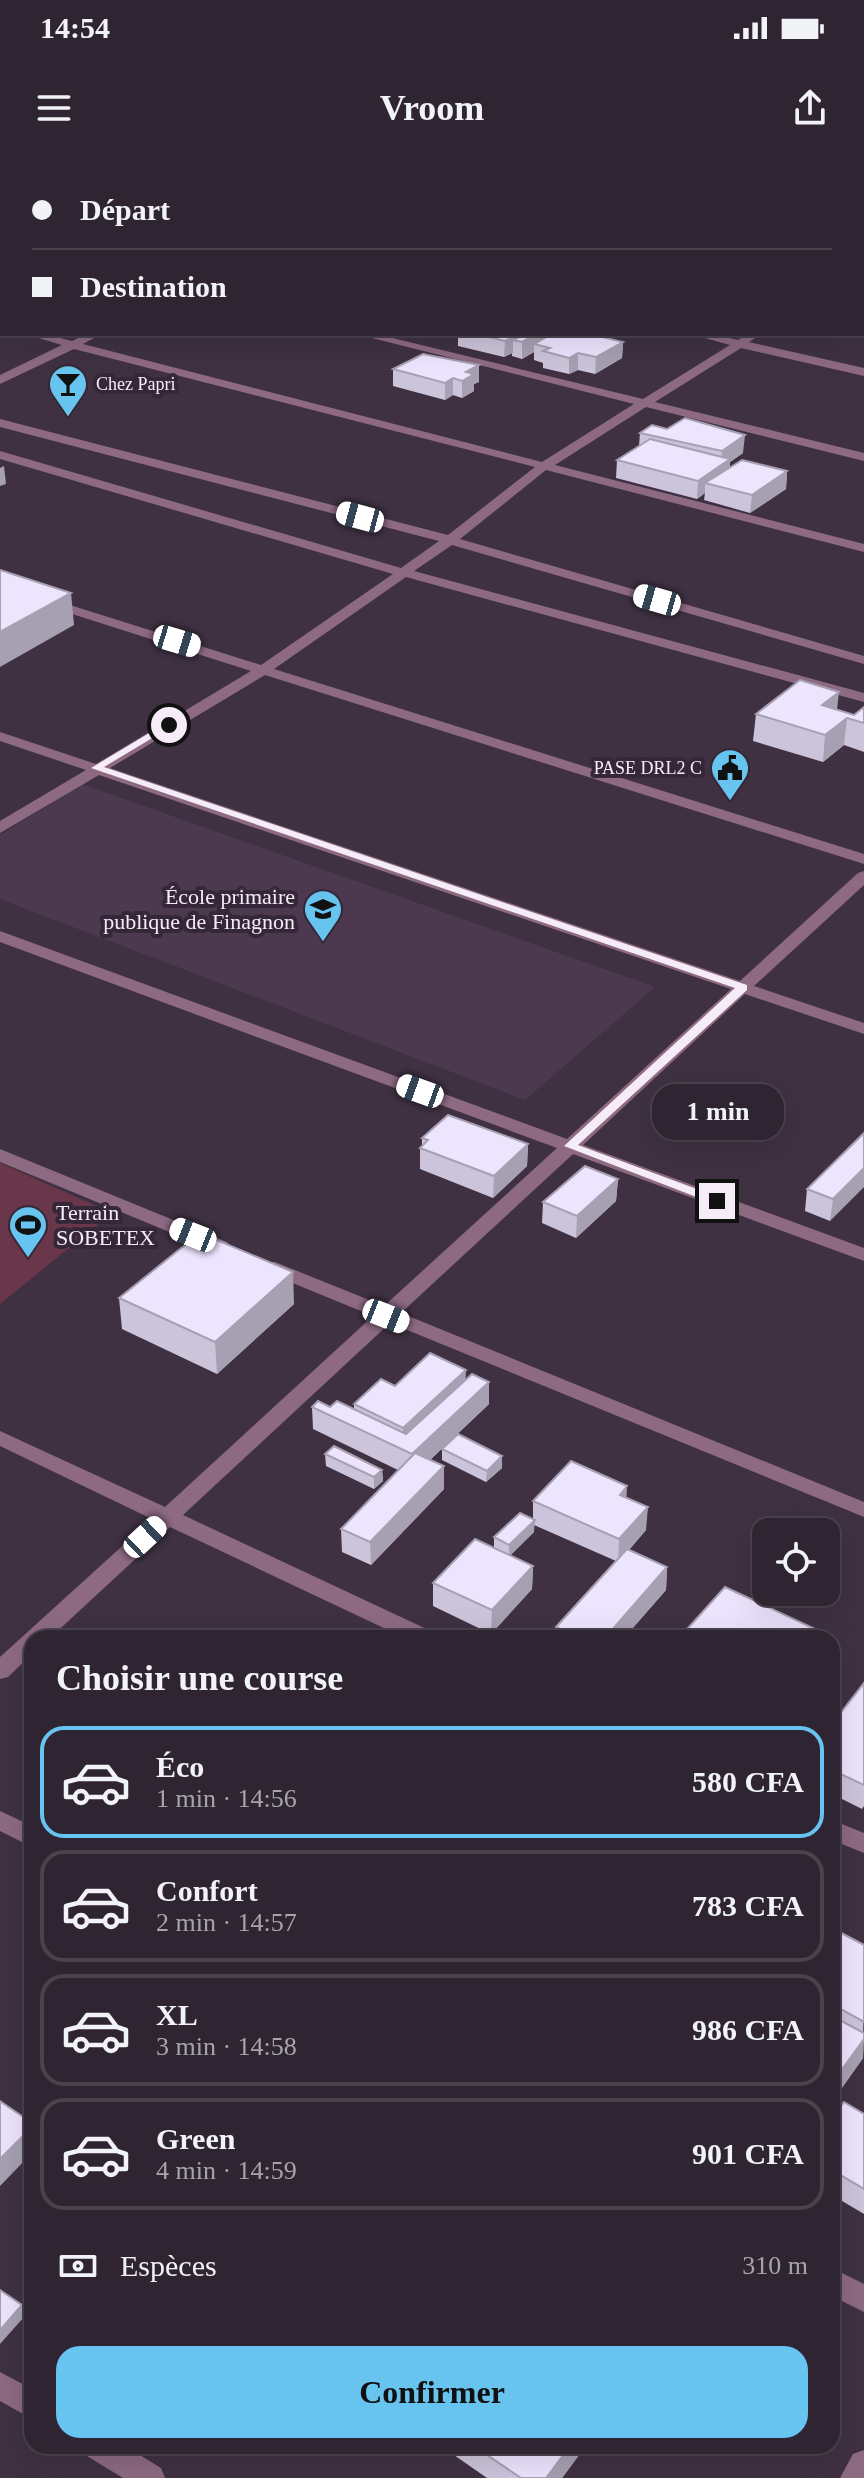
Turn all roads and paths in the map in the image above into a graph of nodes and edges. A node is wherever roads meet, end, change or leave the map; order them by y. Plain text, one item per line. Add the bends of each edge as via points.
1 (39, 336) edge
2 (91, 336) edge
3 (370, 336) edge
4 (706, 336) edge
5 (752, 336) edge
6 (740, 344) junction
7 (73, 345) junction
8 (864, 372) edge
9 (0, 380) edge
10 (645, 403) junction
11 (0, 423) edge
12 (0, 455) edge
13 (864, 457) edge
14 (544, 466) junction
15 (450, 540) junction
16 (864, 548) edge
17 (402, 572) junction
18 (0, 587) edge
19 (864, 660) edge
20 (266, 668) junction
21 (864, 698) edge
22 (0, 736) edge
23 (96, 768) junction
24 (0, 828) edge
25 (864, 859) edge
26 (864, 876) edge
27 (0, 936) edge
28 (743, 987) junction
29 (864, 1029) edge
30 (570, 1146) junction
31 (0, 1155) edge
32 (864, 1255) edge
33 (386, 1316) junction
34 (0, 1438) edge
35 (864, 1510) edge
36 (167, 1517) junction
37 (45, 1630) edge
38 (408, 1630) edge
39 (24, 1649) edge
40 (0, 1671) edge
41 (0, 1820) edge
42 (840, 1833) edge
43 (24, 1834) edge
44 (864, 1844) edge
45 (840, 2286) edge
46 (864, 2299) edge
47 (0, 2385) edge
48 (24, 2400) edge
49 (111, 2454) edge
50 (864, 2464) edge
51 (150, 2478) edge
52 (855, 2478) edge

1 - 7 street
2 - 7 street
3 - 10 street
4 - 6 street
5 - 6 street
6 - 8 street
6 - 10 street
7 - 9 street
7 - 14 street
10 - 13 street
10 - 14 street
11 - 15 street
12 - 17 street
14 - 15 street
14 - 16 street
15 - 17 street
15 - 19 street
17 - 20 street
17 - 21 street
18 - 20 street
20 - 23 street
20 - 25 street
22 - 23 street
23 - 24 street
23 - 28 street
26 - 28 street
27 - 30 street
28 - 29 street
28 - 30 street
30 - 32 street
30 - 33 street
31 - 33 street
33 - 35 street
33 - 36 street
34 - 36 street
36 - 37 street
36 - 38 street
39 - 40 street
41 - 43 street
42 - 44 street
45 - 46 street
47 - 48 street
49 - 51 street
50 - 52 street

